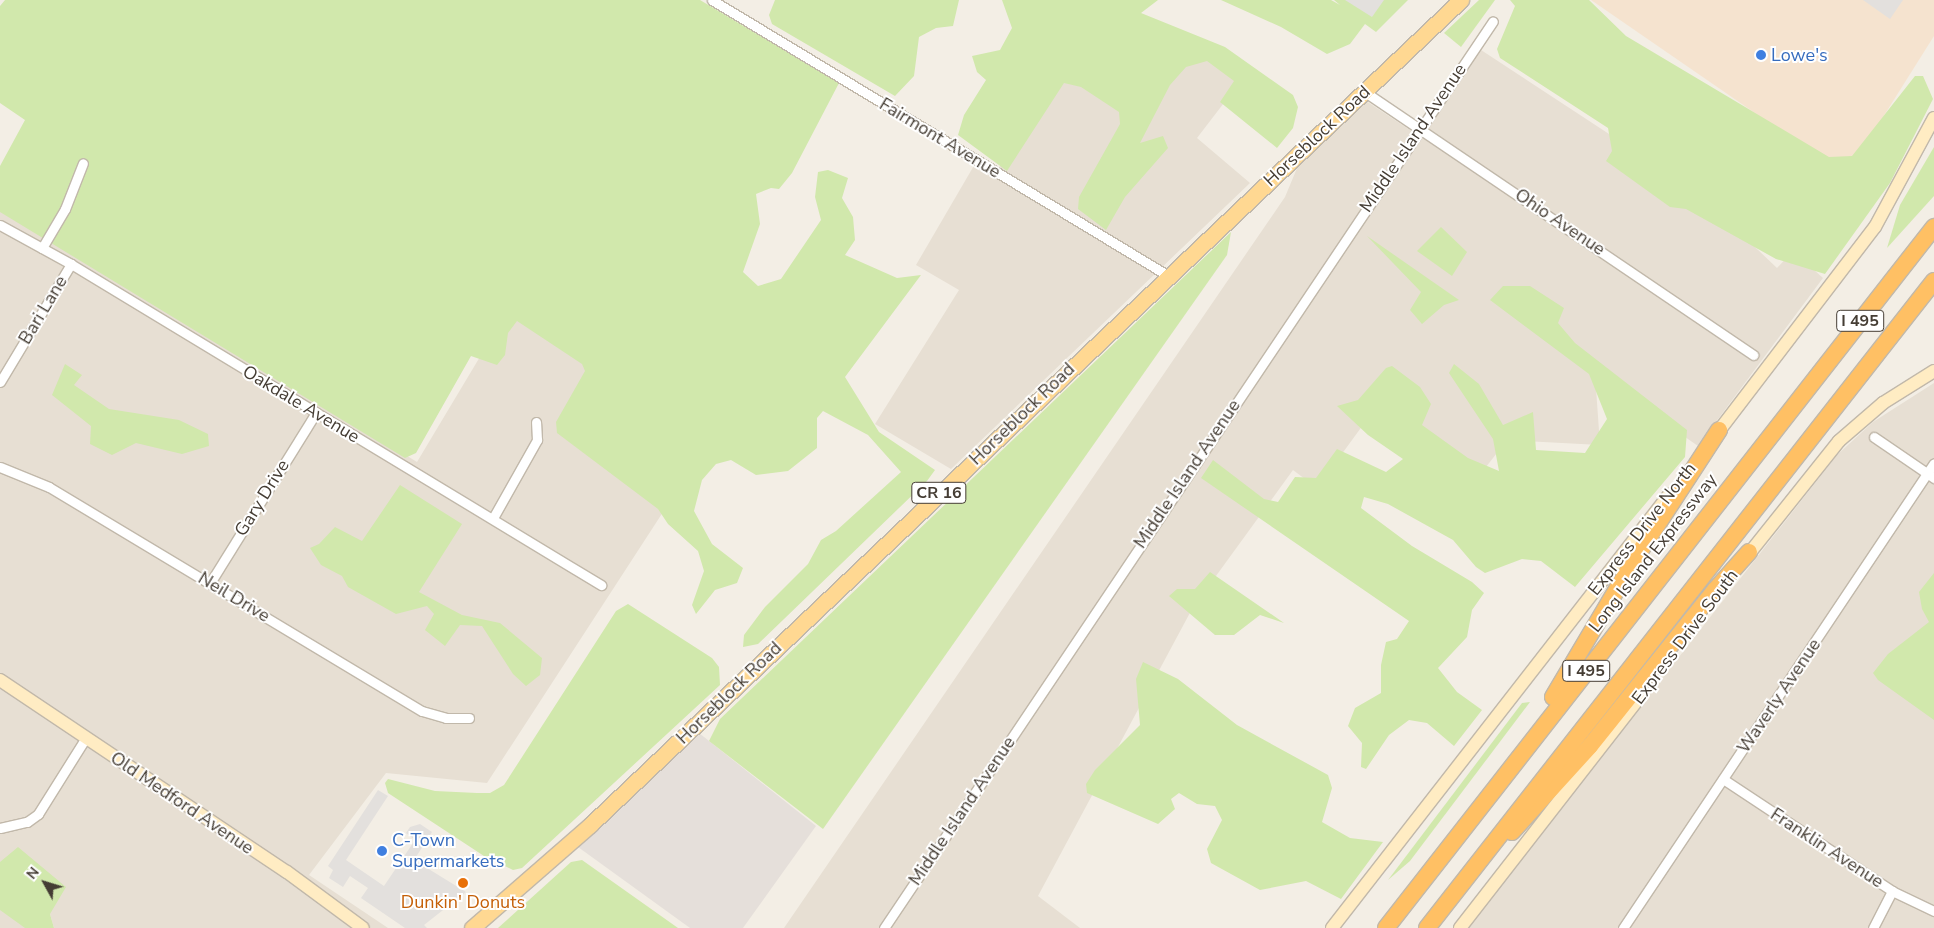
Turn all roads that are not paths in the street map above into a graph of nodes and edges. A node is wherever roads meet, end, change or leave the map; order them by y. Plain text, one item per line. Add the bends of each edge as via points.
1 (712, 0) edge
2 (1461, 0) edge
3 (1493, 21) dead end
4 (1365, 92) junction
5 (1934, 118) edge
6 (1418, 128) junction
7 (83, 163) dead end
8 (0, 225) edge
9 (1934, 227) edge
10 (42, 248) junction
11 (71, 264) junction
12 (1168, 275) junction
13 (1934, 281) edge
14 (1753, 355) dead end
15 (1934, 371) edge
16 (0, 382) edge
17 (315, 414) junction
18 (536, 422) dead end
19 (1719, 430) junction
20 (1874, 437) dead end
21 (1934, 463) edge
22 (0, 467) edge
23 (1931, 476) edge
24 (493, 518) junction
25 (1749, 552) junction
26 (210, 583) junction
27 (600, 585) dead end
28 (0, 680) edge
29 (469, 718) dead end
30 (85, 738) junction
31 (1723, 779) junction
32 (1485, 800) junction
33 (0, 828) edge
34 (1475, 866) junction
35 (1892, 890) junction
36 (1934, 911) edge
37 (362, 928) edge
38 (472, 928) edge
39 (884, 928) edge
40 (1332, 928) edge
41 (1386, 928) edge
42 (1427, 928) edge
43 (1460, 928) edge
44 (1623, 928) edge
45 (1873, 928) edge

1 - 12 street, Fairmont Avenue
2 - 4 main road, Horseblock Road / CR 16
3 - 6 street, Middle Island Avenue
4 - 6 street, Ohio Avenue
4 - 12 main road, Horseblock Road / CR 16
5 - 19 main road, Express Drive North via 1876,227
6 - 14 street, Ohio Avenue
6 - 39 street, Middle Island Avenue
7 - 10 street via 65,209
8 - 10 street, Oakdale Avenue
9 - 32 highway, Long Island Expressway / I 495
10 - 11 street, Oakdale Avenue
11 - 16 street, Bari Lane
11 - 17 street, Oakdale Avenue
12 - 38 main road, Horseblock Road / CR 16 via 648,771
13 - 34 highway, I 495
15 - 25 main road, Express Drive South via 1883,402 1839,441
17 - 24 street, Oakdale Avenue
17 - 26 street, Gary Drive
18 - 24 street via 537,440
19 - 32 highway via 1635,559 1566,678
19 - 40 main road, Express Drive North
20 - 23 street
21 - 23 street, Waverly Avenue
22 - 26 street, Neil Drive via 33,478
23 - 31 street, Waverly Avenue
24 - 27 street, Oakdale Avenue
25 - 34 highway via 1528,818
25 - 43 main road, Express Drive South
26 - 29 street, Neil Drive via 422,711 446,718
28 - 30 main road, Old Medford Avenue
30 - 33 street via 38,814 27,822
30 - 37 main road, Old Medford Avenue via 287,872
31 - 35 street, Franklin Avenue
31 - 44 street, Waverly Avenue
32 - 41 highway, Long Island Expressway / I 495
34 - 42 highway, I 495
35 - 36 street, Franklin Avenue
35 - 45 street

